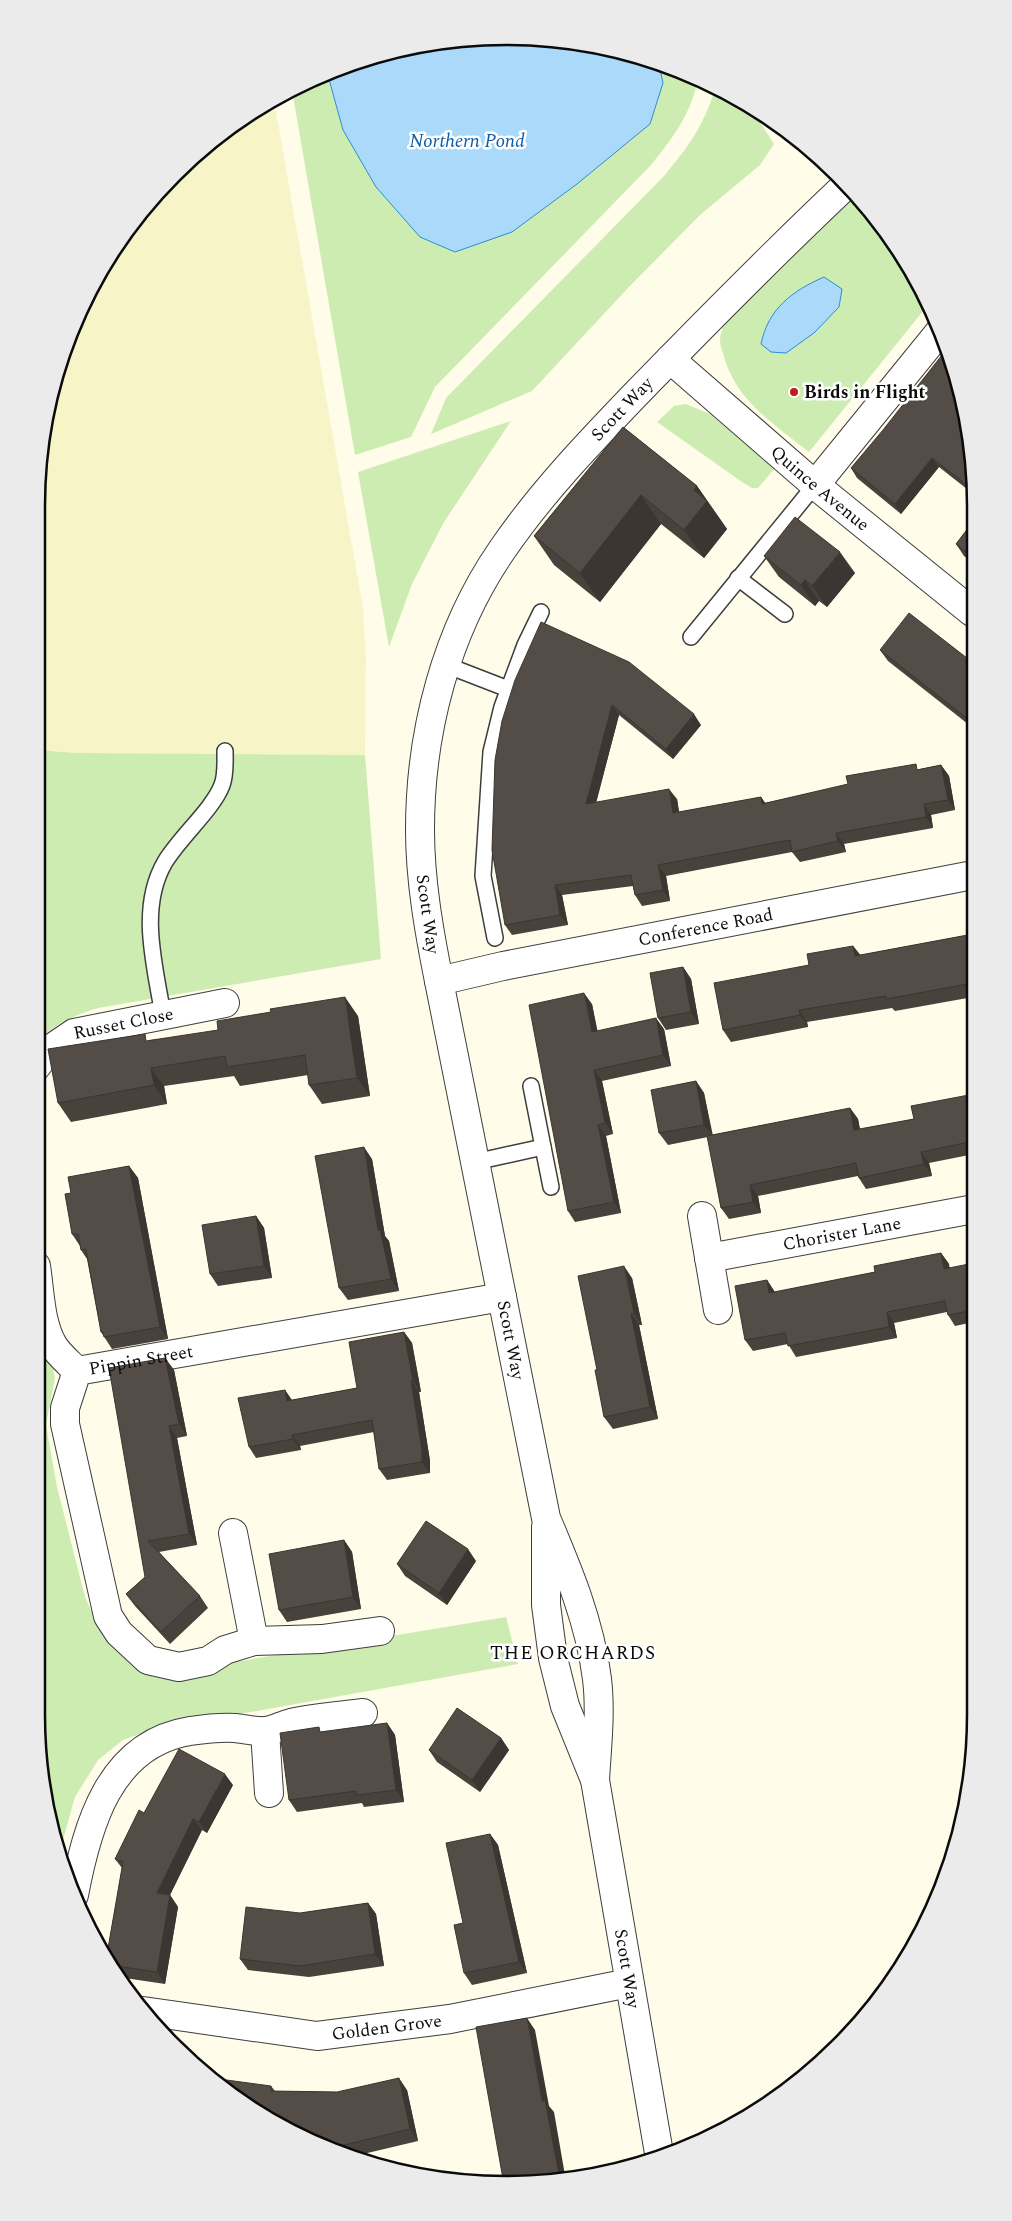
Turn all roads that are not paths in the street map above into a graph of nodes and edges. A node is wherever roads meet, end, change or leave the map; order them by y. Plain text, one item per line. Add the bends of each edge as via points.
1 (841, 190) edge
2 (935, 337) edge
3 (670, 359) junction
4 (814, 485) junction
5 (738, 578) junction
6 (967, 608) edge
7 (541, 612) dead end
8 (785, 614) dead end
9 (691, 636) dead end
10 (446, 665) junction
11 (508, 689) junction
12 (225, 751) dead end
13 (967, 876) edge
14 (495, 938) dead end
15 (439, 981) junction
16 (225, 1002) dead end
17 (163, 1015) junction
18 (45, 1056) edge
19 (531, 1086) dead end
20 (543, 1147) junction
21 (475, 1162) junction
22 (551, 1187) dead end
23 (967, 1210) edge
24 (702, 1216) dead end
25 (709, 1258) junction
26 (502, 1297) junction
27 (718, 1310) dead end
28 (45, 1324) edge
29 (77, 1371) junction
30 (546, 1518) junction
31 (233, 1533) dead end
32 (380, 1631) dead end
33 (254, 1641) junction
34 (363, 1713) dead end
35 (265, 1731) junction
36 (595, 1780) junction
37 (269, 1793) dead end
38 (76, 1882) edge
39 (629, 1982) junction
40 (154, 2013) edge
41 (659, 2150) edge

1 - 3 street, Scott Way
2 - 4 street
3 - 4 street, Quince Avenue
3 - 10 street, Scott Way via 564,469 524,519 482,583
4 - 5 lane
4 - 6 street, Quince Avenue
5 - 8 lane
5 - 9 lane
7 - 11 lane via 524,645
10 - 11 lane
10 - 15 street, Scott Way via 427,742 420,830 426,907
11 - 14 lane via 491,752 486,819 484,876
12 - 17 lane via 223,783 218,795 164,863 152,896 152,943
13 - 15 street, Conference Road
15 - 21 street, Scott Way
16 - 17 street, Russet Close
17 - 18 street, Russet Close via 74,1033
19 - 20 lane
20 - 21 lane
20 - 22 lane
21 - 26 street, Scott Way
23 - 25 street, Chorister Lane
24 - 25 street
25 - 27 street
26 - 29 street, Pippin Street
26 - 30 street, Scott Way
28 - 29 street via 54,1346
29 - 33 street, Pippin Street via 66,1408 65,1424 108,1616 119,1633 148,1660 180,1667 208,1661 226,1650
30 - 36 street, Scott Way via 546,1604 553,1658 565,1706
30 - 36 street, Scott Way via 579,1599 593,1658 598,1704
31 - 33 street
32 - 33 street, Pippin Street via 322,1639
34 - 35 street via 290,1723
35 - 37 street
35 - 38 street via 233,1728 188,1732 150,1744 130,1760 112,1782 93,1818
36 - 39 street, Scott Way
39 - 40 street, Golden Grove via 450,2019 317,2036
39 - 41 street, Scott Way

